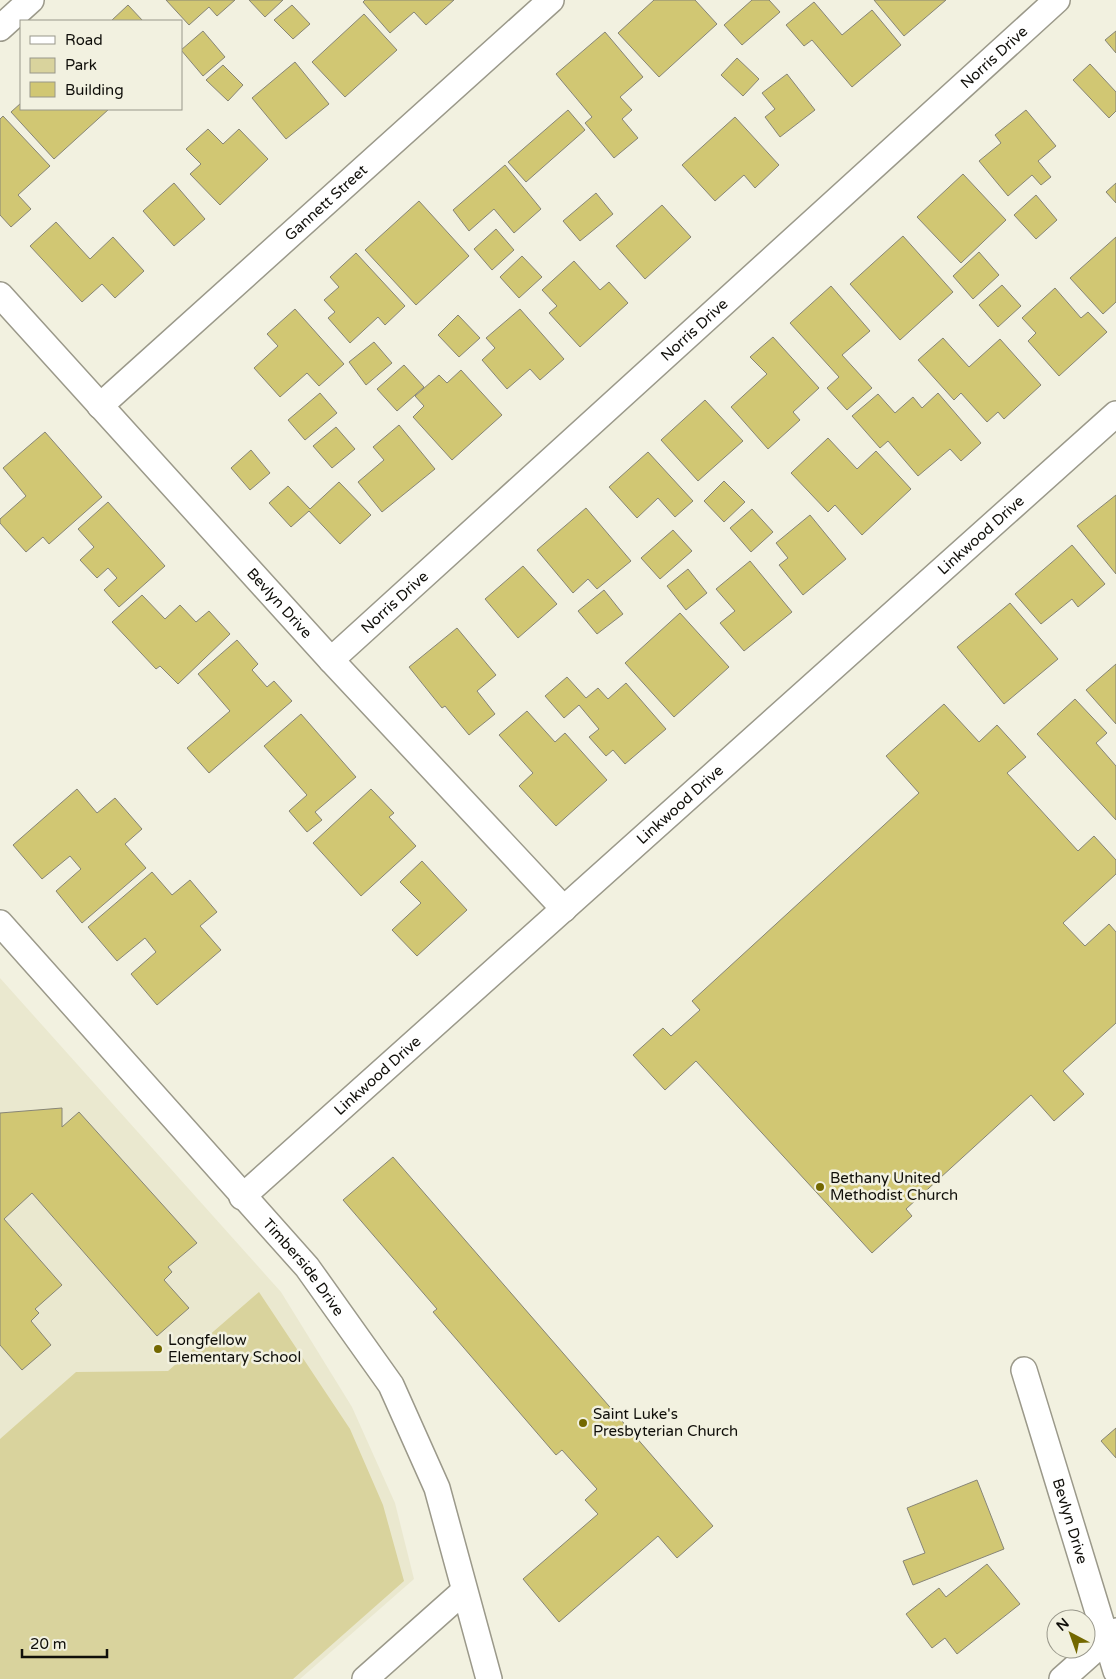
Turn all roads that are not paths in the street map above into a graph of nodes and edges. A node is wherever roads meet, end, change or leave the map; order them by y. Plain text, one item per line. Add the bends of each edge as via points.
1 (31, 0) edge
2 (551, 0) edge
3 (1057, 0) edge
4 (0, 28) edge
5 (0, 295) edge
6 (100, 406) junction
7 (1116, 414) edge
8 (331, 660) junction
9 (564, 909) junction
10 (0, 922) edge
11 (242, 1197) junction
12 (1024, 1370) dead end
13 (464, 1591) junction
14 (1111, 1636) edge
15 (1116, 1671) edge
16 (365, 1679) edge
17 (489, 1679) edge
18 (1062, 1679) edge

1 - 4 street
2 - 6 street, Gannett Street
3 - 8 street, Norris Drive
5 - 6 street, Bevlyn Drive
6 - 8 street, Bevlyn Drive
7 - 9 street, Linkwood Drive
8 - 9 street, Bevlyn Drive
9 - 11 street, Linkwood Drive
10 - 11 street, Timberside Drive
11 - 13 street, Timberside Drive via 307,1267 391,1385 437,1488
12 - 14 street, Bevlyn Drive
13 - 16 street
13 - 17 street, Timberside Drive
14 - 15 street, Bevlyn Drive
14 - 18 street

